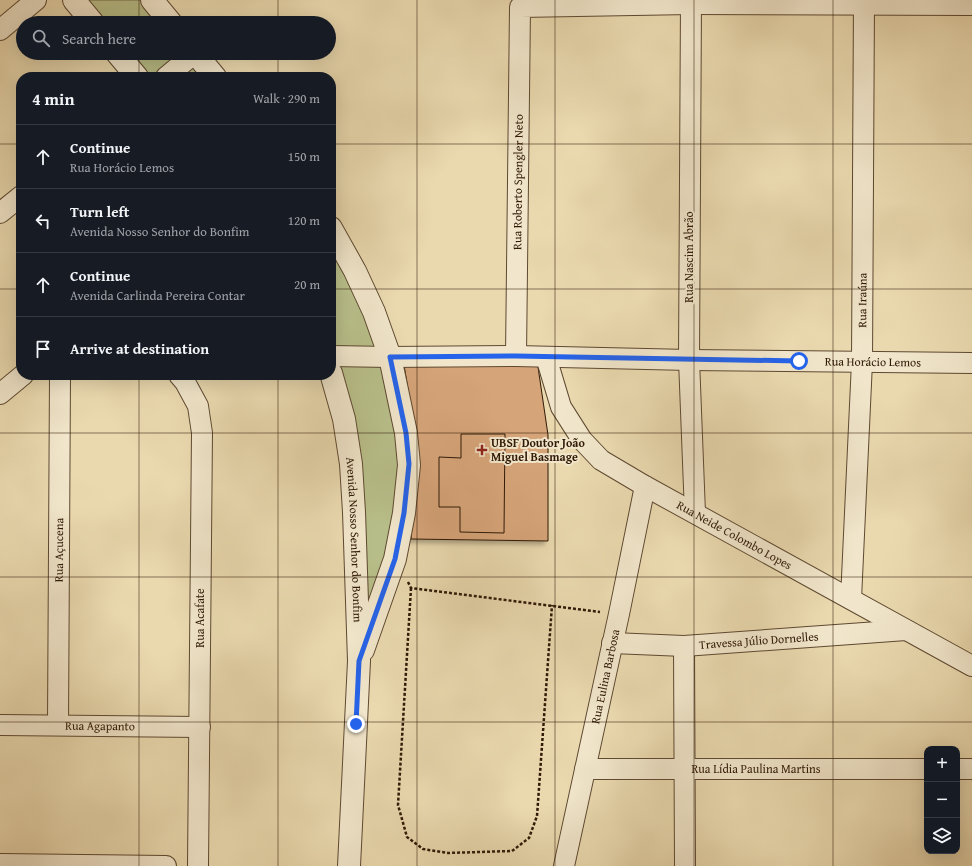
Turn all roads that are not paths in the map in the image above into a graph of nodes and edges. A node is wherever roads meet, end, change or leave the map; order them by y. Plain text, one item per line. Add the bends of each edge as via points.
1 (36, 0) edge
2 (74, 0) edge
3 (152, 0) edge
4 (691, 2) edge
5 (864, 2) edge
6 (972, 5) edge
7 (17, 16) edge
8 (87, 16) edge
9 (165, 16) edge
10 (16, 17) edge
11 (0, 30) edge
12 (123, 60) edge
13 (187, 60) edge
14 (201, 60) edge
15 (133, 72) edge
16 (172, 72) edge
17 (211, 72) edge
18 (16, 200) edge
19 (0, 213) edge
20 (336, 237) edge
21 (336, 356) edge
22 (516, 356) junction
23 (390, 357) junction
24 (546, 357) junction
25 (689, 360) junction
26 (862, 362) junction
27 (972, 363) edge
28 (17, 380) edge
29 (60, 380) edge
30 (183, 380) edge
31 (333, 380) edge
32 (0, 394) edge
33 (645, 486) junction
34 (695, 513) junction
35 (851, 600) junction
36 (906, 630) junction
37 (612, 643) junction
38 (684, 646) junction
39 (359, 661) junction
40 (972, 666) edge
41 (0, 725) edge
42 (58, 725) junction
43 (200, 727) junction
44 (685, 768) junction
45 (585, 769) junction
46 (924, 769) edge
47 (960, 769) edge
48 (972, 769) edge
49 (0, 864) edge
50 (166, 866) edge
51 (198, 866) edge
52 (349, 866) edge
53 (564, 866) edge
54 (685, 866) edge

1 - 7 street
2 - 8 street
3 - 9 street
4 - 5 street
4 - 22 street, Rua Roberto Spengler Neto via 520,7
4 - 25 street, Rua Nascim Abrão
5 - 6 street
5 - 26 street, Rua Iraúna
10 - 11 street
12 - 15 street
13 - 16 street
14 - 17 street
18 - 19 street
20 - 23 street, Avenida Nosso Senhor do Bonfim via 374,312
21 - 23 street, Rua Horácio Lemos
22 - 23 street, Rua Horácio Lemos
22 - 24 street, Rua Horácio Lemos
23 - 39 street, Avenida Nosso Senhor do Bonfim via 406,433 409,464 404,513 395,559
24 - 25 street, Rua Horácio Lemos
24 - 33 street, Rua Neide Colombo Lopes via 561,407 582,440 601,460
25 - 26 street, Rua Horácio Lemos
25 - 34 street, Rua Nascim Abrão
26 - 27 street, Rua Horácio Lemos
26 - 35 street, Rua Iraúna
28 - 32 street
29 - 42 street, Rua Açucena
30 - 43 street, Rua Acafate via 198,406 202,433
31 - 39 street, Avenida Nosso Senhor do Bonfim via 344,419 350,464
33 - 34 street, Rua Neide Colombo Lopes
33 - 37 street, Rua Eulina Barbosa
34 - 35 street, Rua Neide Colombo Lopes
35 - 36 street, Rua Neide Colombo Lopes
36 - 38 street, Travessa Júlio Dornelles
36 - 40 street, Rua Neide Colombo Lopes
37 - 38 street, Travessa Júlio Dornelles
37 - 45 street, Rua Eulina Barbosa
38 - 44 street
39 - 52 street
41 - 42 street, Rua Agapanto
42 - 43 street, Rua Agapanto
43 - 51 street, Rua Acafate
44 - 45 street, Rua Lídia Paulina Martins
44 - 46 street, Rua Lídia Paulina Martins
44 - 54 street
45 - 53 street, Rua Eulina Barbosa
47 - 48 street
49 - 50 street

